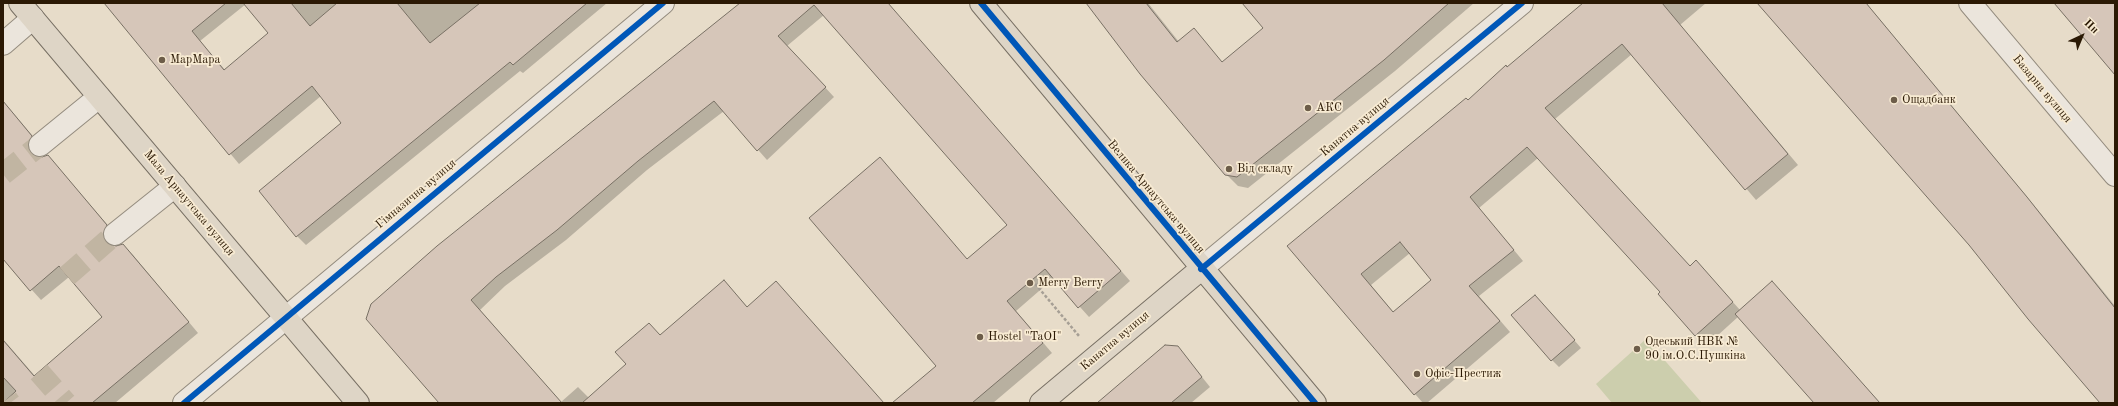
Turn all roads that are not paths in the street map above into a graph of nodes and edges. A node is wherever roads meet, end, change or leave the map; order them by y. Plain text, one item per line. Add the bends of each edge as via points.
1 (663, 3) edge
2 (981, 3) edge
3 (1522, 3) edge
4 (1970, 3) edge
5 (27, 11) edge
6 (3, 44) edge
7 (99, 97) junction
8 (40, 145) tunnel mouth
9 (2115, 175) edge
10 (174, 186) junction
11 (115, 234) tunnel mouth
12 (1201, 269) junction
13 (285, 317) junction
14 (184, 403) edge
15 (358, 403) edge
16 (1041, 403) edge
17 (1315, 403) edge

1 - 13 street, Гімназична вулиця
2 - 12 main road, Велика Арнаутська вулиця
3 - 12 street, Канатна вулиця
4 - 9 street, Базарна вулиця
5 - 6 street
5 - 7 main road, Мала Арнаутська вулиця
7 - 8 street
7 - 10 main road, Мала Арнаутська вулиця
10 - 11 street
10 - 13 main road, Мала Арнаутська вулиця
12 - 16 main road, Канатна вулиця
12 - 17 main road, Велика Арнаутська вулиця
13 - 14 street, Гімназична вулиця
13 - 15 main road, Мала Арнаутська вулиця

